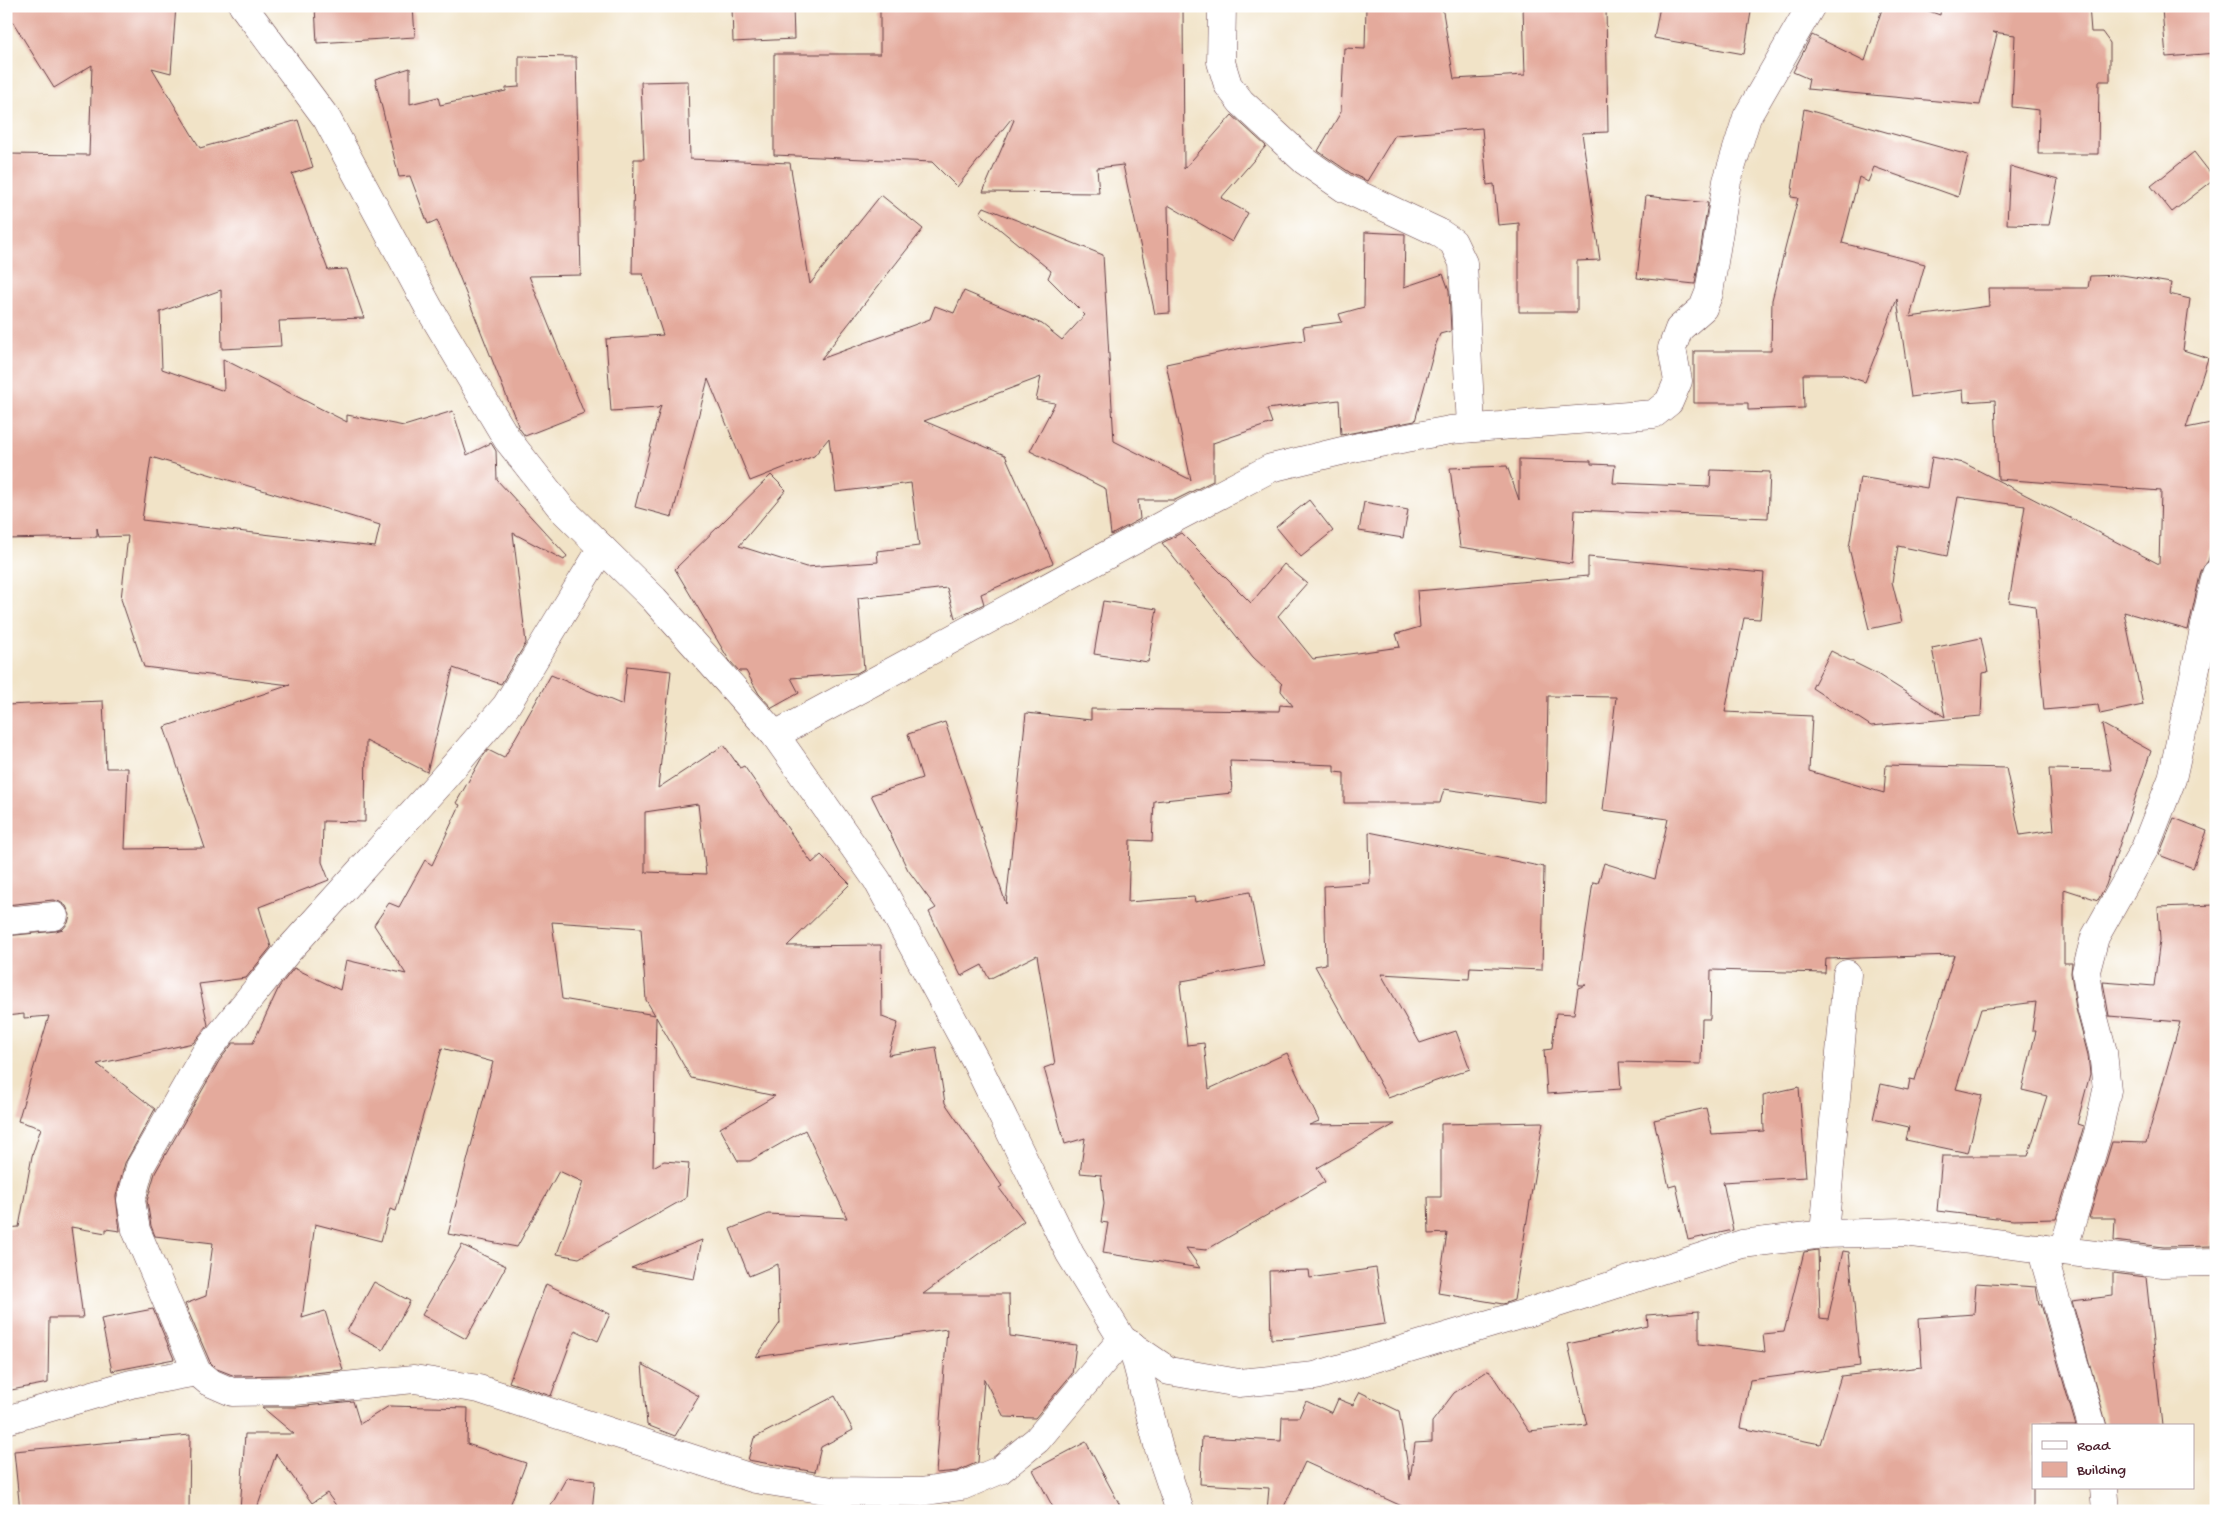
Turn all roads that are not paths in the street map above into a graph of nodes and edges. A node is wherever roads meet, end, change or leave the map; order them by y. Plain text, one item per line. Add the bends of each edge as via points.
1 (243, 6) edge
2 (1222, 6) edge
3 (1811, 6) edge
4 (1471, 428) junction
5 (602, 548) junction
6 (2216, 574) edge
7 (775, 735) junction
8 (54, 916) dead end
9 (6, 921) edge
10 (1847, 974) dead end
11 (1824, 1234) junction
12 (2052, 1250) junction
13 (2216, 1262) edge
14 (1127, 1342) junction
15 (197, 1372) junction
16 (6, 1420) edge
17 (2092, 1424) edge
18 (2104, 1490) edge
19 (1180, 1511) edge
20 (2106, 1511) edge

1 - 5 street via 327,119 429,308 507,439 562,509
2 - 4 street via 1221,62 1228,85 1241,102 1305,161 1344,188 1453,242 1463,263
3 - 4 street via 1747,117 1727,181 1709,293 1703,308 1679,329 1672,348 1678,381 1669,402 1654,414
4 - 7 street via 1358,447 1271,468
5 - 7 street via 654,599
5 - 15 street via 506,706 287,952 206,1052 140,1168 132,1200 136,1230
6 - 12 street via 2172,779 2145,848 2095,937 2086,972 2103,1052 2107,1090 2098,1133
7 - 14 street via 877,880 976,1062 1070,1254
8 - 9 street
10 - 11 street
11 - 12 street via 1904,1232
11 - 14 street via 1742,1244 1315,1376 1239,1382 1169,1371
12 - 13 street via 2163,1263
12 - 17 street
14 - 15 street via 1037,1440 1000,1470 962,1486 920,1492 832,1491 755,1479 479,1389 414,1379 295,1391 232,1392 209,1382
14 - 19 street
15 - 16 street via 131,1384
18 - 20 street

